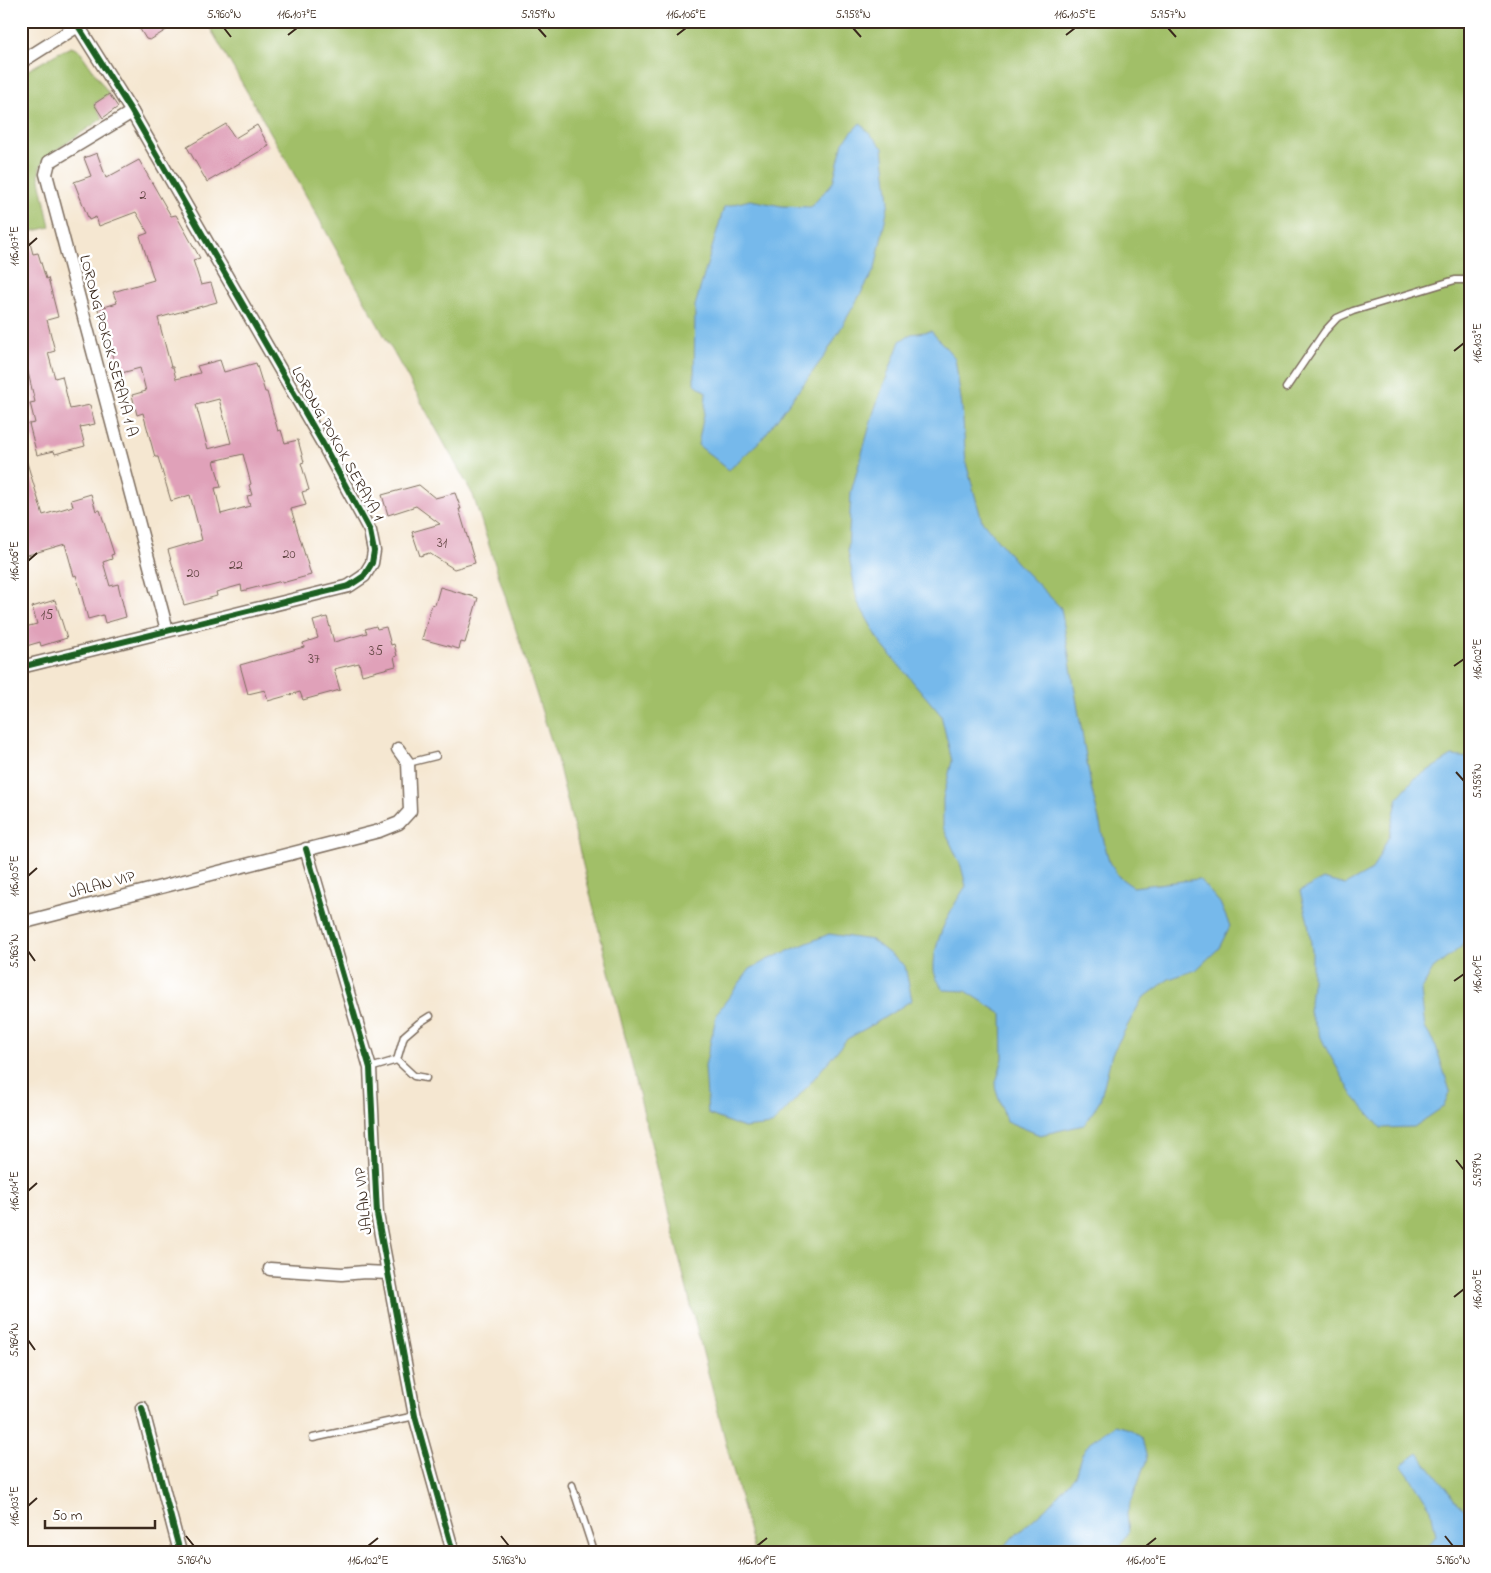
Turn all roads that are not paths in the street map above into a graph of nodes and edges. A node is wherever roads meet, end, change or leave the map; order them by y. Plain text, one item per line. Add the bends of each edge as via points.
1 (77, 24) edge
2 (21, 62) edge
3 (132, 112) junction
4 (1470, 280) edge
5 (1286, 388) dead end
6 (167, 630) junction
7 (21, 668) edge
8 (398, 749) dead end
9 (436, 756) dead end
10 (408, 764) junction
11 (306, 849) junction
12 (21, 923) edge
13 (430, 1016) dead end
14 (397, 1060) junction
15 (370, 1068) junction
16 (426, 1078) dead end
17 (270, 1269) dead end
18 (388, 1273) junction
19 (142, 1408) dead end
20 (415, 1416) junction
21 (313, 1438) dead end
22 (572, 1485) dead end
23 (180, 1552) edge
24 (453, 1552) edge
25 (594, 1552) edge

1 - 2 street
1 - 3 street, LORONG POKOK SERAYA 1
3 - 6 street, LORONG POKOK SERAYA 1 A via 49,162 46,174
3 - 6 street, LORONG POKOK SERAYA 1 via 322,442 370,531 374,551 372,563 364,576 349,586
4 - 5 lane via 1455,280 1337,318
6 - 7 street, LORONG POKOK SERAYA 1
8 - 10 street
9 - 10 lane
10 - 11 street via 410,812 399,823
11 - 12 street, JALAN VIP
11 - 15 street, JALAN VIP
13 - 14 lane via 404,1036
14 - 15 lane
14 - 16 lane via 414,1076
15 - 18 street, JALAN VIP via 377,1214
17 - 18 street via 342,1274
18 - 20 street, JALAN VIP
19 - 23 street
20 - 21 lane
20 - 24 street, JALAN VIP
22 - 25 lane

